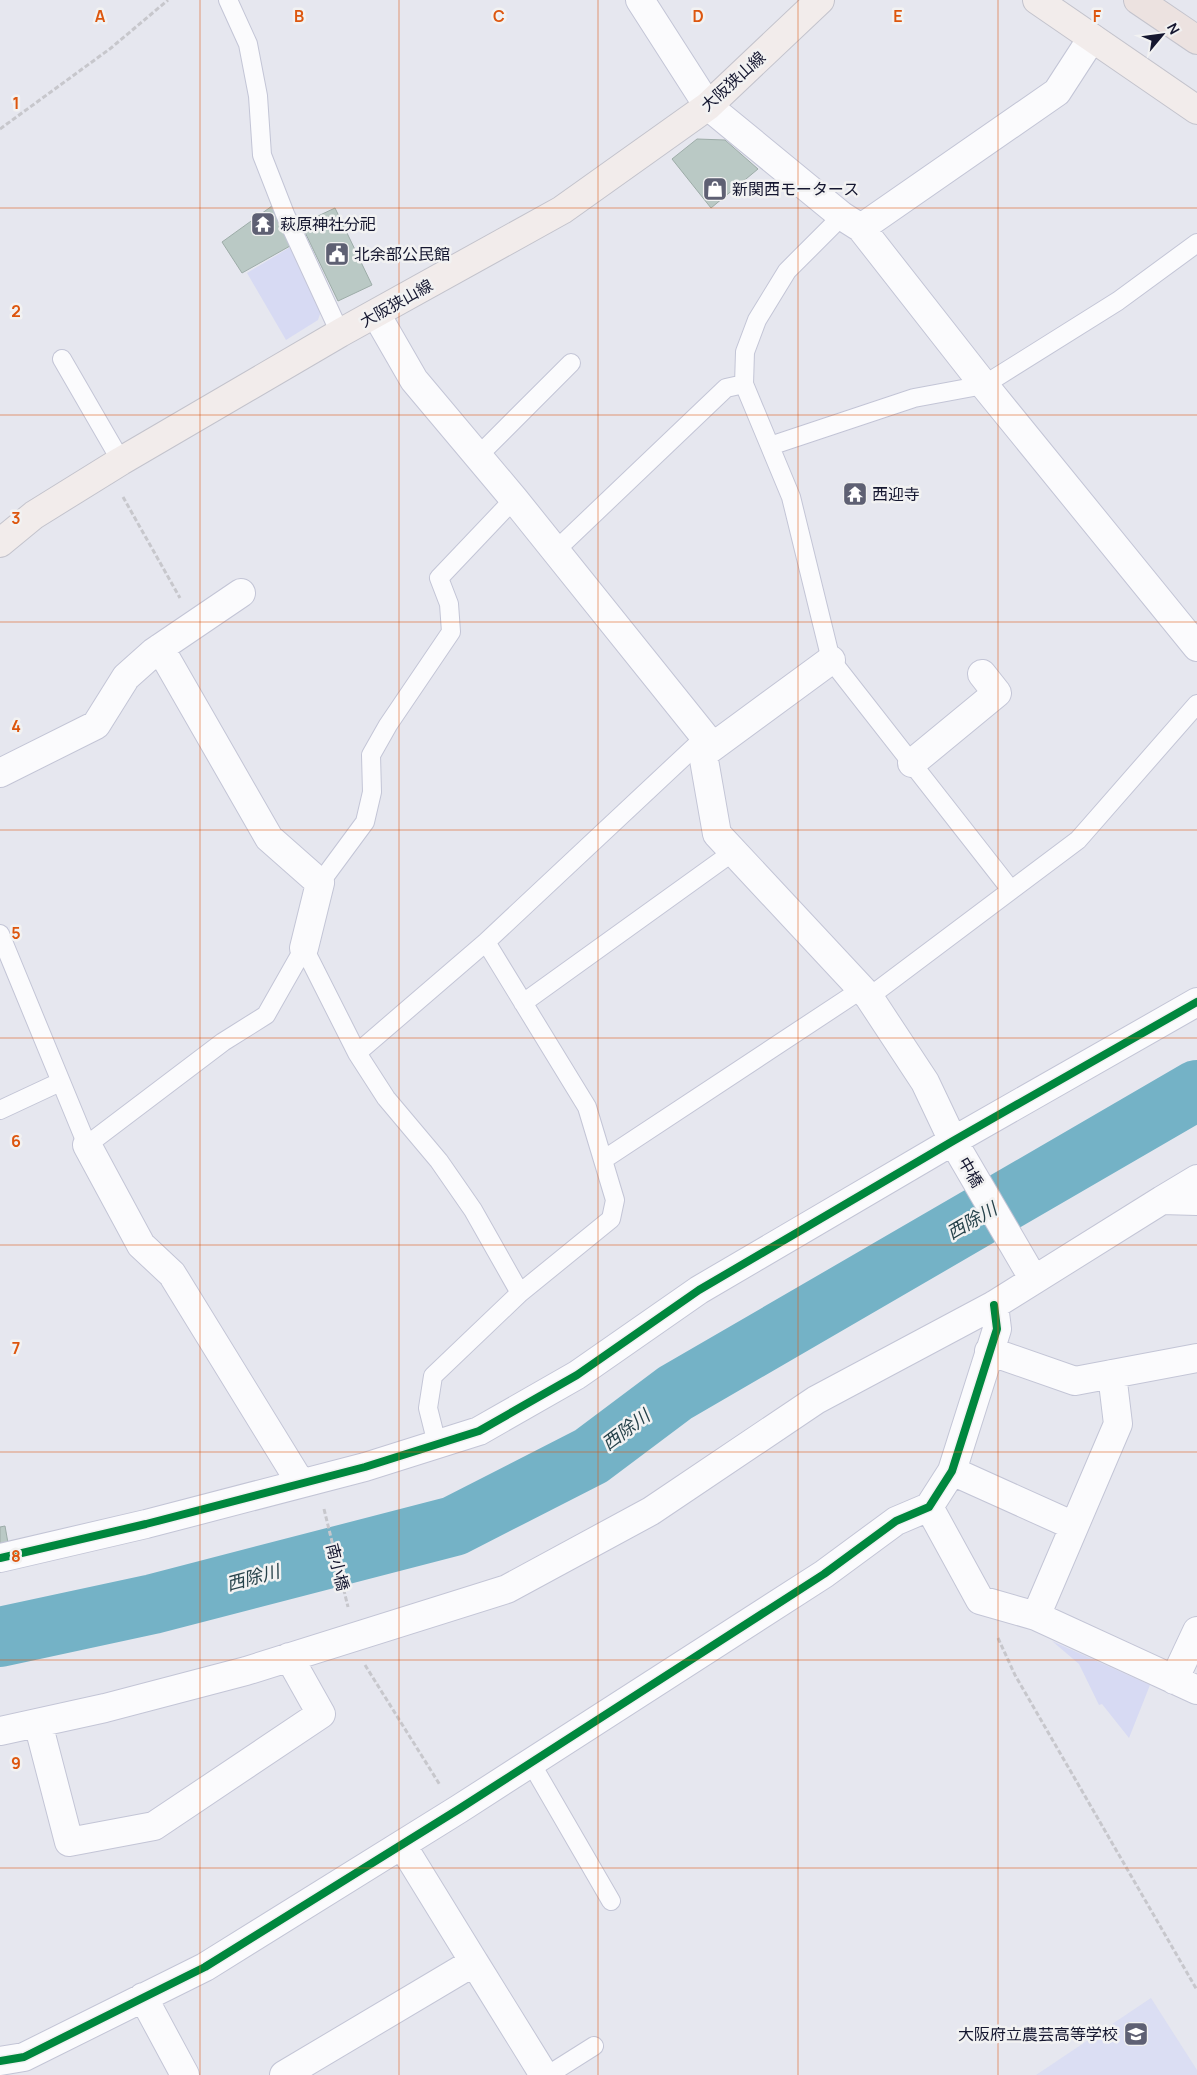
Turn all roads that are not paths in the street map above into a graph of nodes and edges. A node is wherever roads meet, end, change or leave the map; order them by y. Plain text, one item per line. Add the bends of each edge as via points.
1 (228, 0) edge
2 (640, 0) edge
3 (820, 0) edge
4 (1037, 0) edge
5 (1138, 0) edge
6 (1092, 38) junction
7 (1197, 40) edge
8 (708, 106) junction
9 (1197, 110) edge
10 (851, 222) junction
11 (1197, 243) edge
12 (376, 314) junction
13 (340, 333) junction
14 (62, 359) dead end
15 (571, 363) dead end
16 (744, 384) junction
17 (984, 385) junction
18 (770, 446) junction
19 (478, 456) junction
20 (114, 465) junction
21 (514, 499) junction
22 (0, 542) edge
23 (555, 551) junction
24 (241, 593) dead end
25 (1197, 647) edge
26 (160, 648) junction
27 (831, 660) junction
28 (982, 674) dead end
29 (1197, 704) edge
30 (704, 745) junction
31 (912, 763) junction
32 (0, 773) edge
33 (733, 852) junction
34 (320, 883) junction
35 (1011, 890) junction
36 (0, 934) edge
37 (486, 942) junction
38 (304, 948) junction
39 (866, 993) junction
40 (1197, 1002) edge
41 (523, 1003) junction
42 (357, 1053) junction
43 (60, 1082) junction
44 (0, 1110) edge
45 (954, 1142) junction
46 (87, 1145) junction
47 (603, 1160) junction
48 (1197, 1179) edge
49 (1162, 1200) junction
50 (1197, 1201) edge
51 (1033, 1279) junction
52 (520, 1293) junction
53 (994, 1305) junction
54 (989, 1351) junction
55 (1197, 1358) edge
56 (1112, 1374) junction
57 (437, 1444) junction
58 (952, 1471) junction
59 (300, 1482) junction
60 (929, 1507) junction
61 (1074, 1526) junction
62 (0, 1558) edge
63 (1036, 1616) junction
64 (1197, 1631) edge
65 (289, 1657) junction
66 (1185, 1685) edge
67 (38, 1723) junction
68 (0, 1731) edge
69 (531, 1763) junction
70 (402, 1844) junction
71 (611, 1902) dead end
72 (474, 1962) junction
73 (143, 1997) junction
74 (594, 2046) dead end
75 (0, 2061) edge
76 (185, 2075) edge
77 (284, 2075) edge
78 (544, 2075) edge
79 (548, 2075) edge

1 - 13 lane via 248,44 258,96 262,155 285,214
2 - 8 street
3 - 8 main road, 大阪狭山線
4 - 6 main road
5 - 7 highway
6 - 9 main road
6 - 10 street via 1057,92
8 - 10 street
8 - 12 main road, 大阪狭山線 via 562,210
10 - 16 lane via 787,271 757,320 745,352
10 - 17 street
11 - 17 lane via 1118,301
12 - 13 main road, 大阪狭山線
12 - 19 street via 414,380
13 - 20 main road, 大阪狭山線
14 - 20 lane
15 - 19 lane
16 - 18 lane
16 - 23 lane via 726,388
17 - 18 lane via 914,398
17 - 25 street
18 - 27 lane via 791,497
19 - 21 street
20 - 22 main road, 大阪狭山線 via 34,516
21 - 23 street
21 - 34 lane via 440,578 449,604 451,632 371,755 372,792 365,822
23 - 30 street
24 - 26 street
26 - 32 street via 126,677 96,725
26 - 34 street via 270,838
27 - 30 street
27 - 31 lane
28 - 31 street via 997,693
29 - 35 lane via 1078,840
30 - 33 street, 中橋 via 717,834
30 - 37 lane
31 - 35 lane
33 - 39 street, 中橋
33 - 41 lane
34 - 38 street
35 - 39 lane
36 - 43 lane
37 - 41 lane
37 - 42 lane
38 - 42 lane
38 - 46 lane via 266,1015 223,1042
39 - 45 street, 中橋 via 925,1082
39 - 47 lane
40 - 45 street
41 - 47 lane via 587,1107
42 - 52 lane via 386,1098 440,1162 473,1210
43 - 44 lane
43 - 46 lane
45 - 51 street, 中橋
45 - 57 street via 699,1290 577,1374 479,1431
46 - 59 street via 141,1245 172,1274
47 - 52 lane via 615,1200 610,1219
48 - 49 street
49 - 50 street
49 - 51 street
51 - 53 street
52 - 57 lane via 433,1376 428,1408
53 - 54 street via 997,1329
53 - 65 street via 816,1400 651,1511 507,1589
54 - 56 street via 1075,1381
54 - 58 street
55 - 56 street
56 - 61 street via 1118,1424
57 - 59 street via 365,1467
58 - 60 street
58 - 61 street
59 - 62 street via 146,1524
60 - 63 street via 980,1600
60 - 69 street via 896,1521 824,1574
61 - 63 street
63 - 66 street
64 - 66 street
65 - 67 street
65 - 67 street via 321,1714 154,1826 69,1842
67 - 68 street
69 - 70 street
69 - 71 lane
70 - 72 street
70 - 73 street via 205,1967
72 - 77 street
72 - 78 street
73 - 75 street via 24,2057
73 - 76 street
74 - 79 lane

